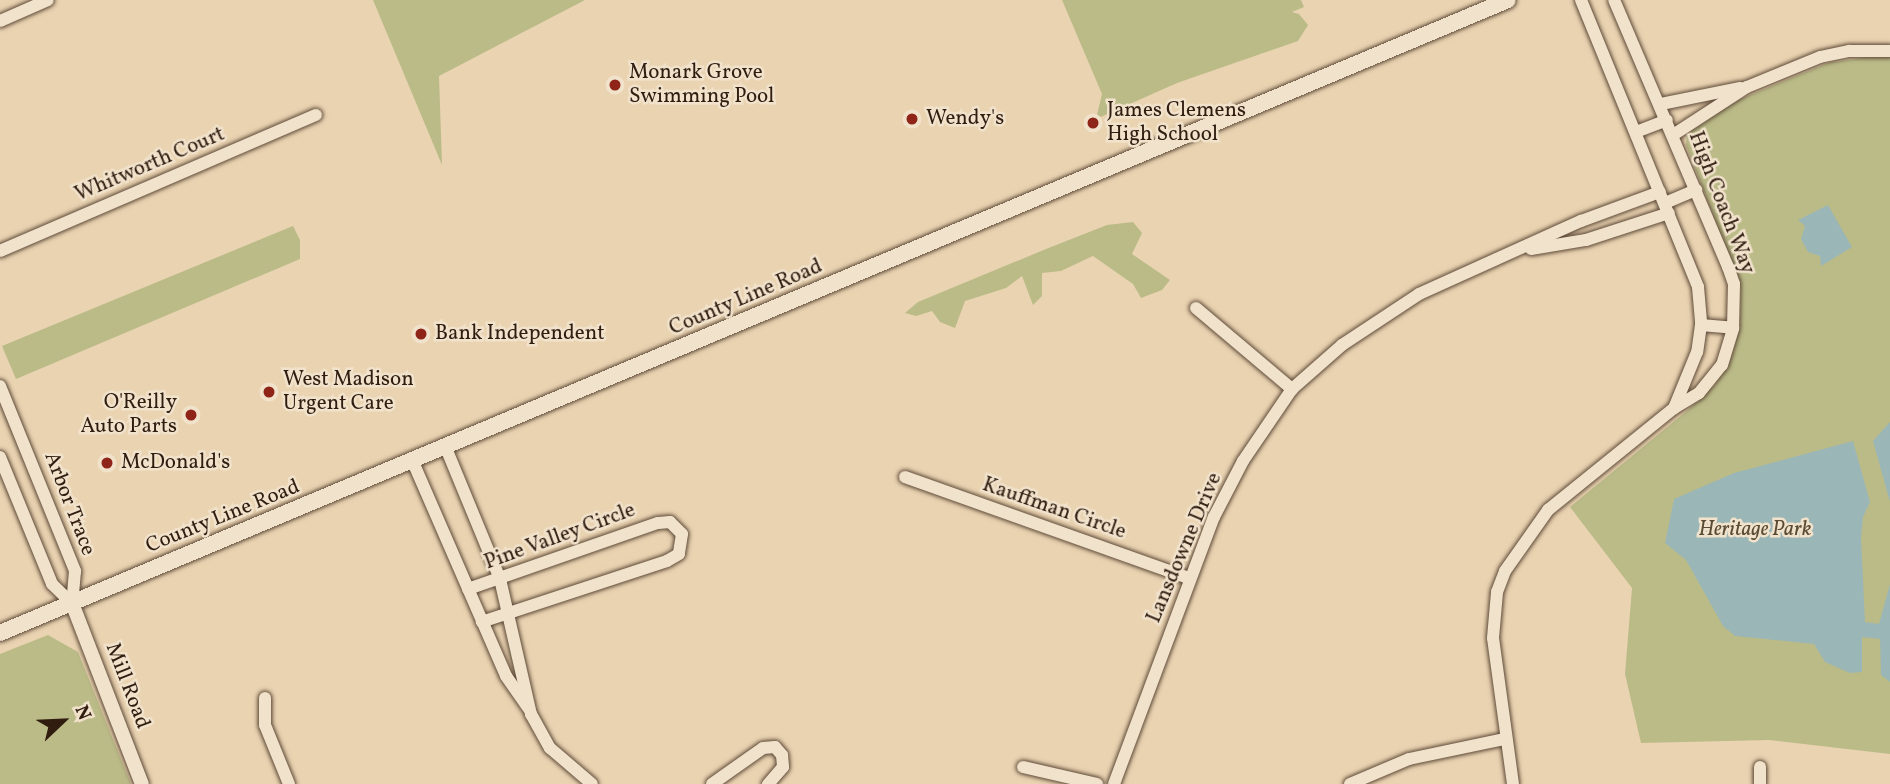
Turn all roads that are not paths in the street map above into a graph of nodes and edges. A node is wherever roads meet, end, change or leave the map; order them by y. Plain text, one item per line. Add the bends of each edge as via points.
1 (48, 0) edge
2 (1508, 0) edge
3 (1581, 0) edge
4 (1614, 0) edge
5 (0, 21) edge
6 (1890, 51) edge
7 (1747, 87) junction
8 (1661, 104) junction
9 (316, 115) dead end
10 (1667, 120) junction
11 (1636, 132) junction
12 (1673, 135) junction
13 (1696, 190) junction
14 (1665, 202) junction
15 (0, 251) edge
16 (1517, 251) junction
17 (1196, 308) dead end
18 (1701, 325) junction
19 (1733, 328) junction
20 (0, 386) edge
21 (1292, 389) junction
22 (1674, 408) junction
23 (446, 448) junction
24 (0, 457) edge
25 (413, 462) junction
26 (905, 477) dead end
27 (1189, 578) junction
28 (500, 579) junction
29 (468, 589) junction
30 (72, 603) junction
31 (510, 611) junction
32 (482, 622) junction
33 (0, 633) edge
34 (265, 698) dead end
35 (531, 714) junction
36 (1505, 739) junction
37 (1023, 767) dead end
38 (1760, 767) dead end
39 (142, 784) edge
40 (289, 784) edge
41 (592, 784) edge
42 (712, 784) edge
43 (768, 784) edge
44 (1097, 784) edge
45 (1114, 784) edge
46 (1350, 784) edge
47 (1513, 784) edge
48 (1760, 784) edge

1 - 5 street
2 - 23 main road, County Line Road
3 - 11 street, High Coach Way
4 - 8 street, High Coach Way
6 - 7 street via 1849,51 1820,57
7 - 8 street
7 - 12 street
8 - 10 street, High Coach Way
9 - 15 street, Whitworth Court
10 - 11 street
10 - 12 street, High Coach Way
11 - 14 street, High Coach Way
12 - 13 street, High Coach Way
13 - 14 street
13 - 19 street, High Coach Way via 1734,284
14 - 16 street, Lansdowne Drive
14 - 16 street, Lansdowne Drive via 1587,240
14 - 18 street, High Coach Way via 1698,287
16 - 21 street, Lansdowne Drive via 1419,294 1342,345
17 - 21 street
18 - 19 street
18 - 22 street, High Coach Way via 1697,352
19 - 22 street, High Coach Way via 1722,365 1699,393
20 - 30 street, Arbor Trace via 75,571
21 - 27 street, Lansdowne Drive via 1243,461
22 - 36 street, High Coach Way via 1548,510 1510,560 1497,592 1493,638
23 - 25 main road, County Line Road
23 - 28 street
24 - 30 street via 52,584
25 - 29 street
25 - 30 main road, County Line Road
26 - 27 street, Kauffman Circle
27 - 45 street, Lansdowne Drive
28 - 29 street, Pine Valley Circle
28 - 31 street
28 - 31 street, Pine Valley Circle via 658,523 670,522 682,534 679,554 667,561
29 - 32 street
30 - 33 main road, County Line Road
30 - 39 street, Mill Road
31 - 32 street, Pine Valley Circle
31 - 35 street
32 - 35 street via 506,676
34 - 40 street via 265,725
35 - 41 street via 550,748
36 - 46 street via 1409,759
36 - 47 street, High Coach Way
37 - 44 street
38 - 48 street
42 - 43 street via 762,747 775,747 782,755 783,767

